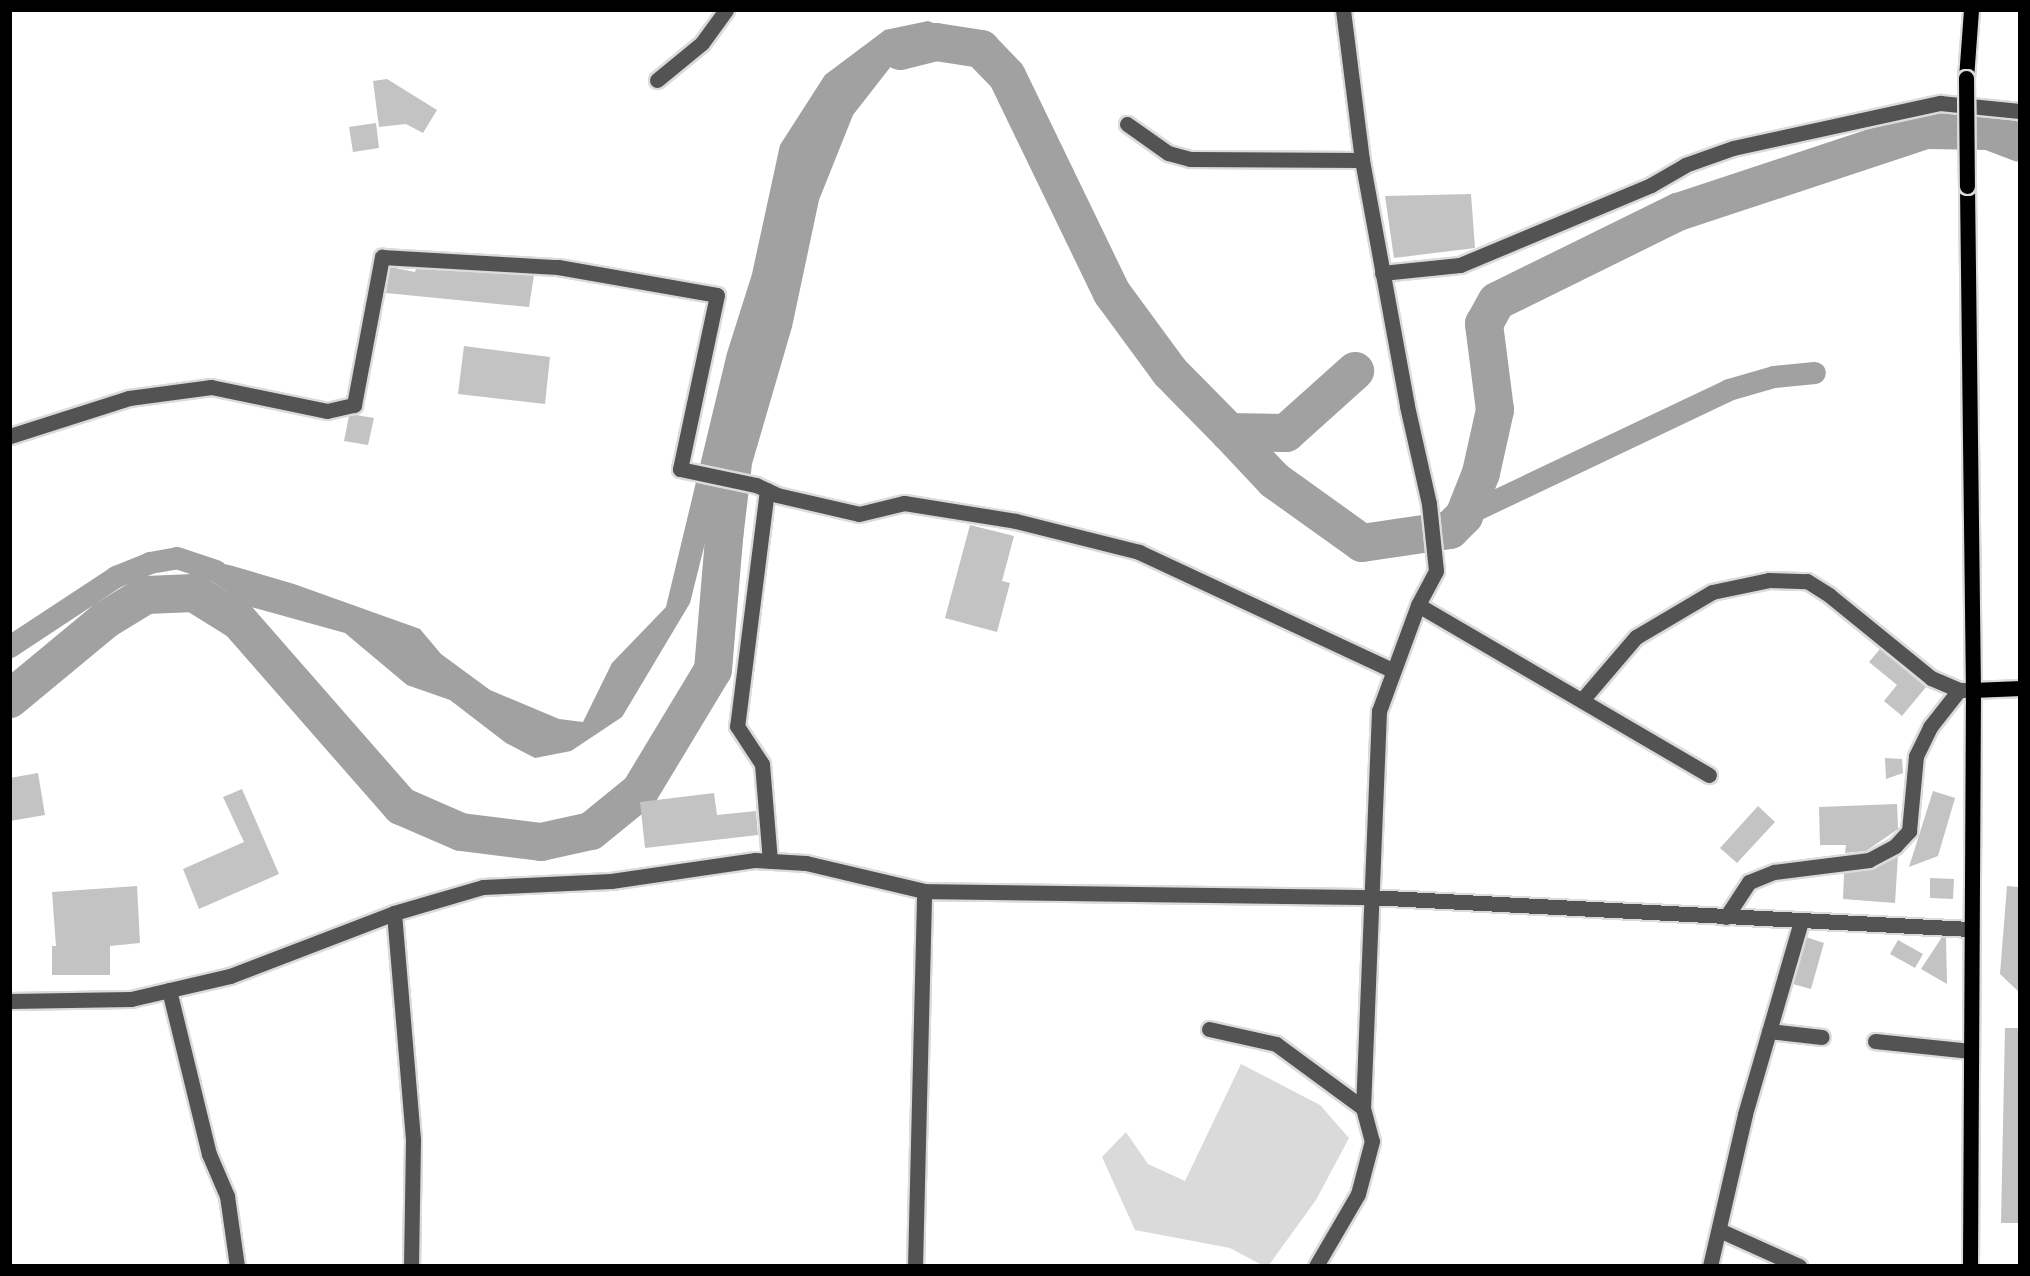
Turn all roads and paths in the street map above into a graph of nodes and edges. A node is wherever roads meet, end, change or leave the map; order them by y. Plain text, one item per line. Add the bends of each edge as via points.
1 (726, 10) edge
2 (1343, 10) edge
3 (1971, 10) edge
4 (657, 80) dead end
5 (2019, 111) edge
6 (1127, 124) dead end
7 (1362, 160) junction
8 (1382, 273) junction
9 (10, 436) edge
10 (761, 487) junction
11 (1418, 604) junction
12 (1392, 670) junction
13 (2019, 688) edge
14 (1966, 690) junction
15 (1582, 700) junction
16 (1708, 775) dead end
17 (770, 861) junction
18 (924, 891) junction
19 (1369, 897) junction
20 (394, 913) junction
21 (1726, 917) junction
22 (1800, 921) junction
23 (1970, 929) junction
24 (169, 990) junction
25 (10, 1001) edge
26 (1209, 1029) dead end
27 (1769, 1031) junction
28 (1822, 1036) dead end
29 (1875, 1041) dead end
30 (1970, 1051) junction
31 (1363, 1108) junction
32 (1719, 1230) junction
33 (237, 1266) edge
34 (411, 1266) edge
35 (915, 1266) edge
36 (1316, 1266) edge
37 (1710, 1266) edge
38 (1799, 1266) edge
39 (1970, 1266) edge

1 - 4 street via 702,43
2 - 7 street
3 - 14 main road, bridge via 1966,78
5 - 8 street via 1940,103 1733,148 1460,265
6 - 7 street via 1168,153 1190,159
7 - 8 street
8 - 11 street via 1429,504 1436,571
9 - 10 street via 129,398 211,387 327,411 354,405 382,257 456,259 558,267 717,295 680,469
10 - 12 street via 859,514 904,503 1016,521 1139,552
10 - 17 street via 737,726 762,764
11 - 12 street
11 - 15 street
12 - 19 street via 1379,711
13 - 14 main road
14 - 15 street via 1931,678 1830,595 1807,581 1769,580 1712,592 1636,637
14 - 21 street via 1930,727 1916,756 1909,831 1894,846 1869,860 1774,872 1749,882
14 - 23 main road
15 - 16 street
17 - 18 street via 806,863
17 - 20 street via 611,881 483,887
18 - 19 street
18 - 35 street
19 - 21 street
19 - 31 street
20 - 24 street via 230,976
20 - 34 street via 413,1140
21 - 22 street
22 - 23 street
22 - 27 street
23 - 30 main road
24 - 25 street via 131,999
24 - 33 street via 209,1154 227,1197
26 - 31 street via 1276,1044
27 - 28 street
27 - 32 street via 1745,1114
29 - 30 street
30 - 39 main road
31 - 36 street via 1372,1141 1358,1194
32 - 37 street
32 - 38 street

